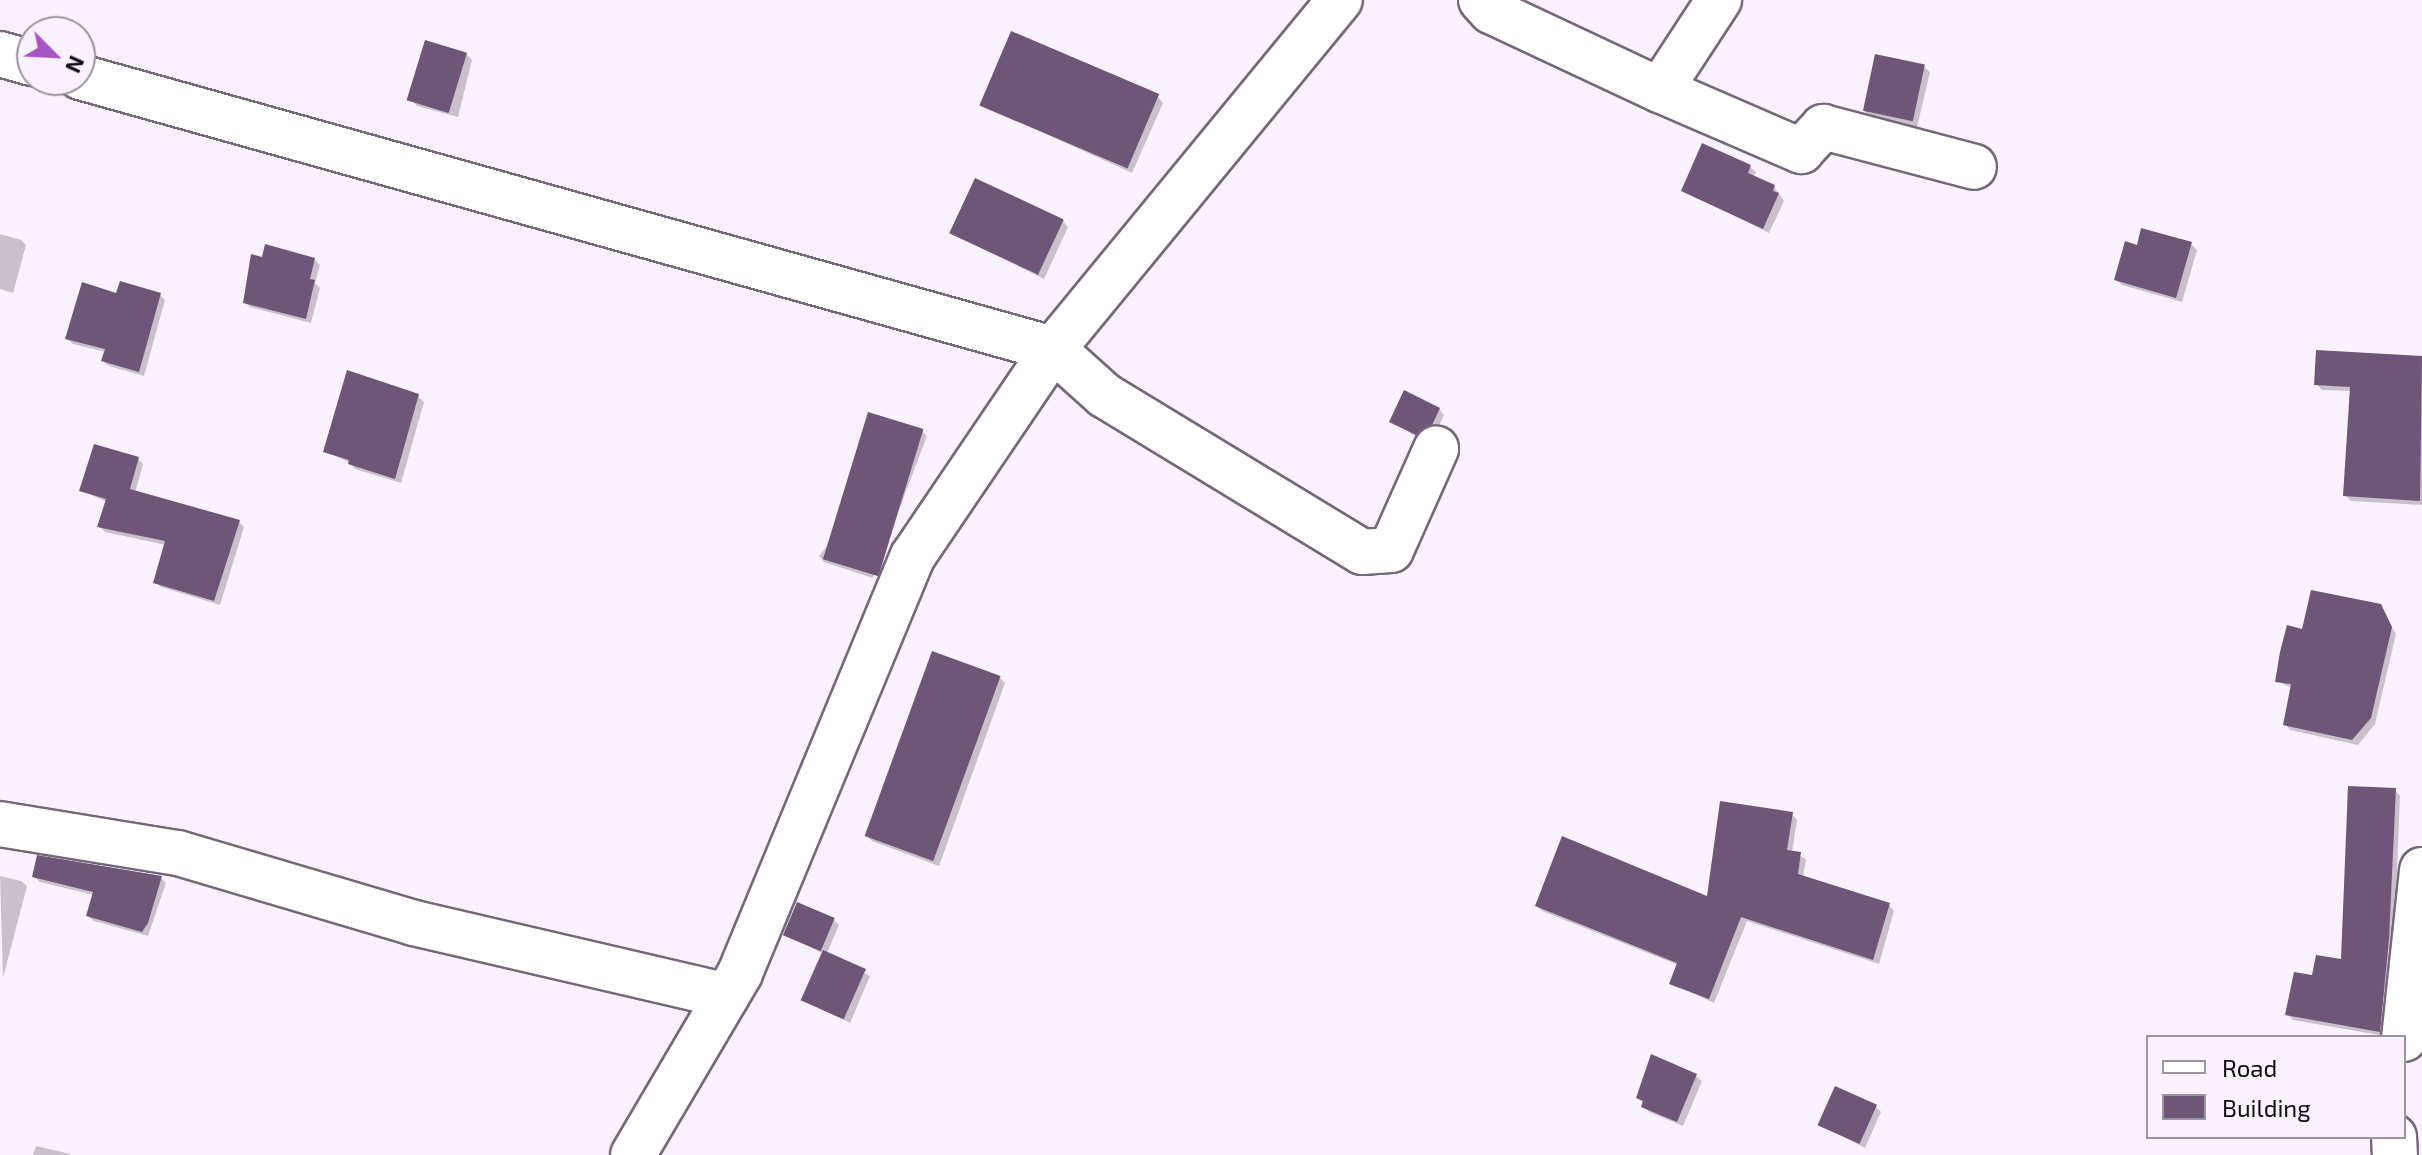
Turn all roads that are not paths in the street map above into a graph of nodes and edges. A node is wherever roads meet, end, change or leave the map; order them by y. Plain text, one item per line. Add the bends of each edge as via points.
1 (1340, 0) edge
2 (1481, 0) edge
3 (1719, 0) edge
4 (96, 81) edge
5 (1660, 90) junction
6 (1974, 167) dead end
7 (1053, 349) junction
8 (1436, 449) dead end
9 (0, 824) edge
10 (2422, 870) edge
11 (727, 996) junction
12 (2404, 1035) edge
13 (633, 1155) edge

1 - 7 street
2 - 5 street via 1491,11
3 - 5 street
4 - 7 street
5 - 6 street via 1801,151 1823,127
7 - 8 street via 1104,395 1362,552 1391,550
7 - 11 street via 913,556
9 - 11 street via 178,853 414,923
10 - 12 street
11 - 13 street

